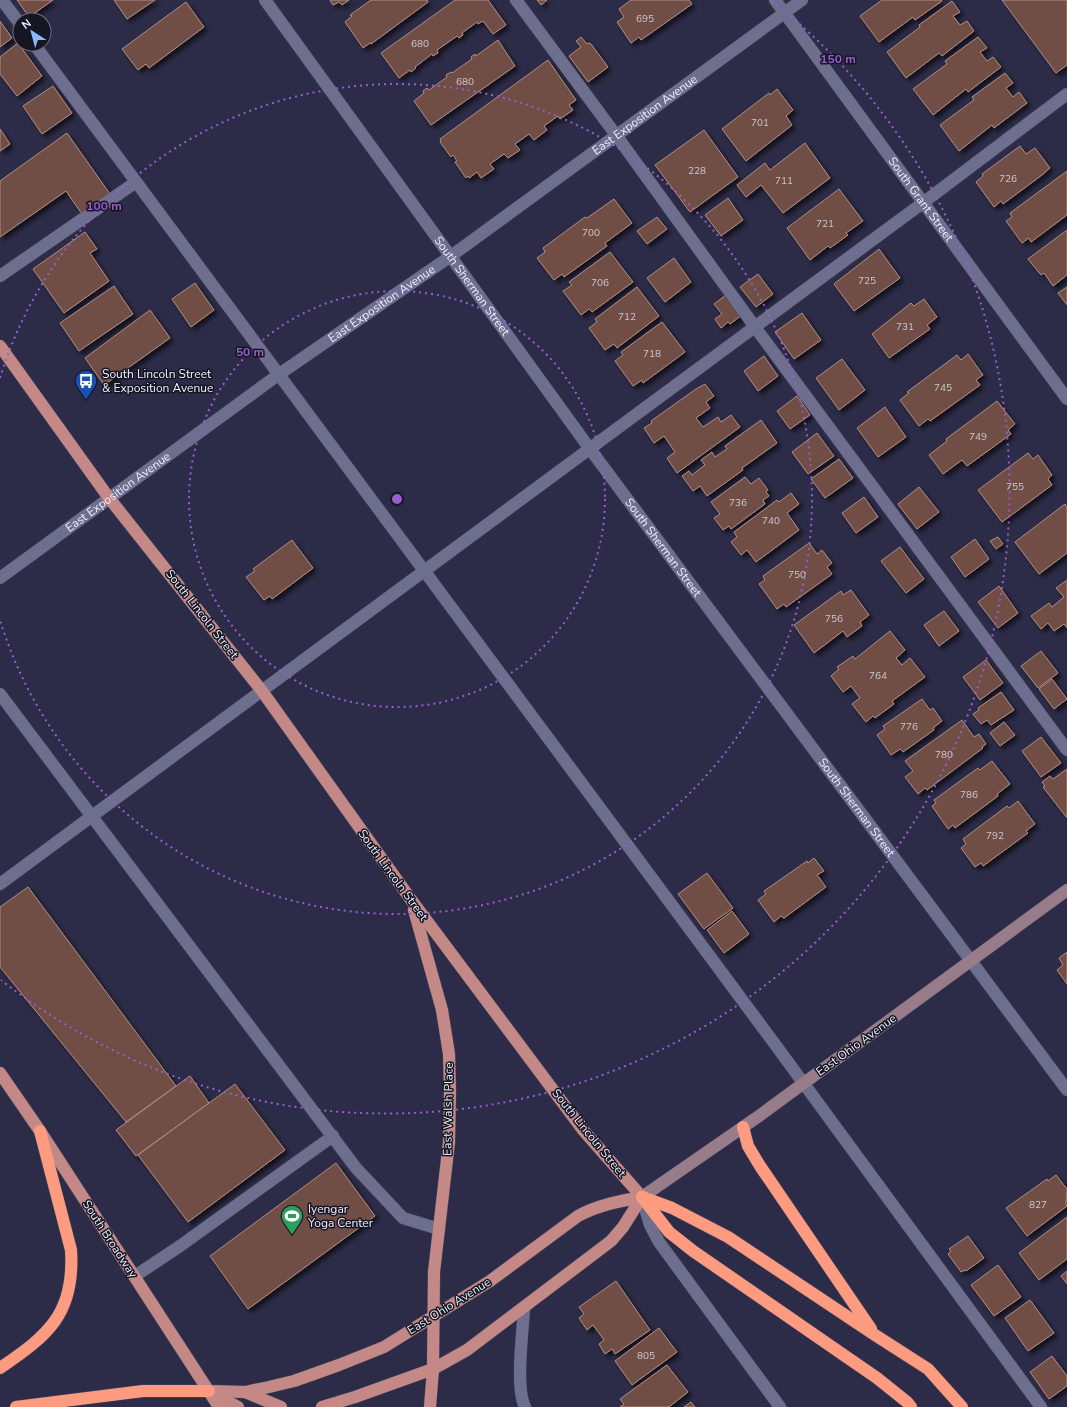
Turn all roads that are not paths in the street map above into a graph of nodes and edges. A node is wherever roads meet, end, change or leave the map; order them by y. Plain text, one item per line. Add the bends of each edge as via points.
1 (2, 0) edge
2 (265, 0) edge
3 (516, 0) edge
4 (775, 0) edge
5 (802, 0) edge
6 (784, 12) junction
7 (12, 13) edge
8 (40, 52) edge
9 (1067, 94) edge
10 (616, 135) junction
11 (136, 182) junction
12 (924, 202) junction
13 (451, 256) junction
14 (0, 276) edge
15 (755, 327) junction
16 (0, 346) edge
17 (278, 375) junction
18 (1067, 398) edge
19 (590, 448) junction
20 (109, 498) junction
21 (424, 571) junction
22 (0, 578) edge
23 (262, 690) junction
24 (0, 694) edge
25 (1067, 750) edge
26 (92, 816) junction
27 (0, 884) edge
28 (1067, 890) edge
29 (412, 901) junction
30 (971, 961) junction
31 (0, 1073) edge
32 (803, 1084) junction
33 (1067, 1090) edge
34 (743, 1127) junction
35 (40, 1131) junction
36 (333, 1136) junction
37 (642, 1197) junction
38 (439, 1229) junction
39 (135, 1276) junction
40 (524, 1308) junction
41 (433, 1316) junction
42 (875, 1335) junction
43 (0, 1368) edge
44 (433, 1369) junction
45 (209, 1391) junction
46 (244, 1392) junction
47 (16, 1407) edge
48 (219, 1407) edge
49 (238, 1407) edge
50 (281, 1407) edge
51 (322, 1407) edge
52 (430, 1407) edge
53 (525, 1407) edge
54 (780, 1407) edge
55 (911, 1407) edge
56 (962, 1407) edge
57 (1041, 1407) edge

1 - 7 street
2 - 13 street, South Sherman Street
3 - 10 street
4 - 6 street, South Grant Street
5 - 6 street, East Exposition Avenue
6 - 10 street, East Exposition Avenue
6 - 12 street, South Grant Street
8 - 11 street
9 - 12 street
10 - 13 street, East Exposition Avenue
10 - 15 street
11 - 14 street
11 - 17 street
12 - 15 street
12 - 18 street, South Grant Street
13 - 17 street, East Exposition Avenue
13 - 19 street, South Sherman Street
15 - 19 street
15 - 25 street
16 - 20 main road, South Lincoln Street
17 - 20 street, East Exposition Avenue
17 - 21 street
19 - 21 street
19 - 30 street, South Sherman Street
20 - 22 street, East Exposition Avenue
20 - 23 main road, South Lincoln Street
21 - 23 street
21 - 32 street
23 - 26 street
23 - 29 main road, South Lincoln Street
24 - 26 street
26 - 27 street
26 - 36 street
28 - 30 street, East Ohio Avenue
29 - 37 main road, South Lincoln Street via 583,1130
29 - 38 main road, East Walsh Place via 442,1010 449,1054 449,1142
30 - 32 street, East Ohio Avenue
30 - 33 street, South Sherman Street
31 - 35 main road, South Broadway
32 - 34 street, East Ohio Avenue
32 - 57 street
34 - 37 street, East Ohio Avenue
34 - 42 highway via 748,1146 760,1166
35 - 39 main road, South Broadway
35 - 43 highway via 71,1250 69,1290 58,1316 40,1338
36 - 38 street via 356,1168 403,1218
36 - 39 street
37 - 40 main road, East Ohio Avenue via 611,1241
37 - 41 main road, East Ohio Avenue via 588,1210 490,1280
37 - 42 highway via 672,1208 728,1237
37 - 54 street, South Lincoln Street via 650,1225 659,1242
37 - 55 highway via 669,1232 693,1251 877,1378
38 - 41 main road, East Walsh Place via 434,1272
39 - 45 main road, South Broadway
40 - 44 main road, East Ohio Avenue via 467,1350
40 - 53 street via 520,1378 522,1402
41 - 44 main road, East Walsh Place
41 - 46 main road, East Ohio Avenue via 384,1347 294,1381
42 - 56 highway via 928,1369
44 - 51 main road, East Ohio Avenue
44 - 52 main road
45 - 46 main road, East Ohio Avenue
45 - 47 highway via 143,1391
45 - 48 main road, South Broadway
45 - 49 main road
46 - 50 main road, East Ohio Avenue

